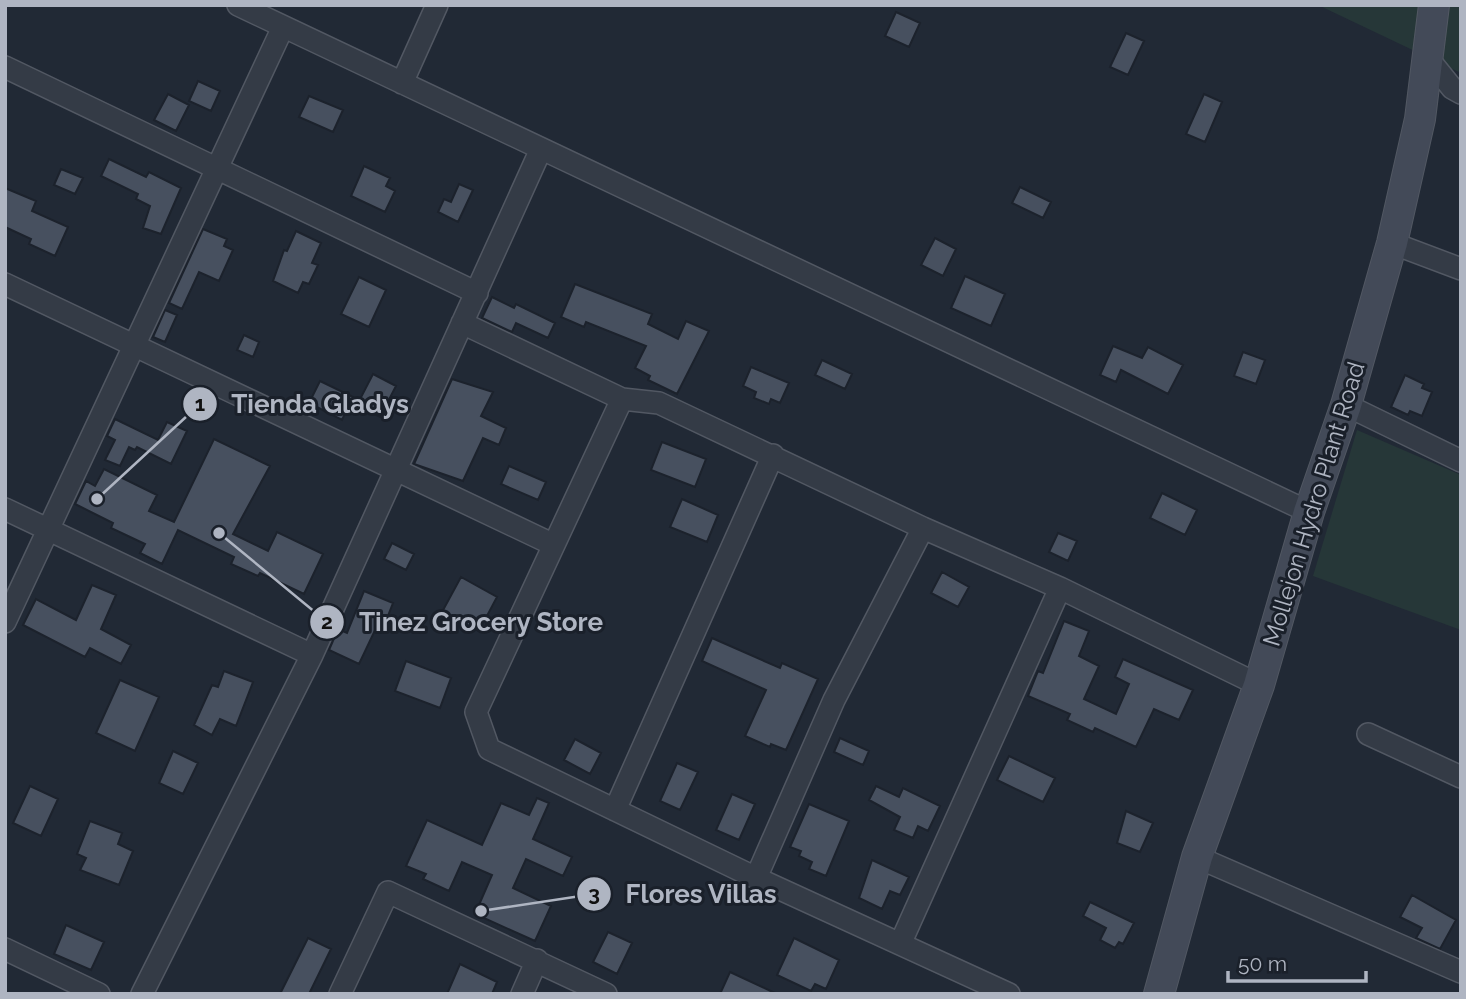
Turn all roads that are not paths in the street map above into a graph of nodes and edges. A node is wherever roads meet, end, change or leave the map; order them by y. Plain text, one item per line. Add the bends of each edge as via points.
1 (437, 5) edge
2 (1434, 5) edge
3 (241, 6) edge
4 (284, 27) junction
5 (1427, 57) junction
6 (5, 67) edge
7 (402, 83) junction
8 (1461, 93) edge
9 (541, 149) junction
10 (218, 167) junction
11 (1392, 243) junction
12 (1461, 269) edge
13 (5, 284) edge
14 (477, 293) junction
15 (461, 323) junction
16 (135, 344) junction
17 (622, 399) junction
18 (1346, 405) junction
19 (773, 455) junction
20 (1461, 461) edge
21 (397, 471) junction
22 (5, 509) edge
23 (1309, 512) junction
24 (923, 528) junction
25 (49, 530) junction
26 (552, 544) junction
27 (1060, 588) junction
28 (5, 622) edge
29 (312, 654) junction
30 (1259, 685) junction
31 (1368, 734) dead end
32 (1461, 777) edge
33 (615, 810) junction
34 (1197, 857) junction
35 (756, 878) junction
36 (901, 942) junction
37 (5, 949) edge
38 (537, 960) junction
39 (1461, 972) edge
40 (99, 994) edge
41 (142, 994) edge
42 (340, 994) edge
43 (522, 994) edge
44 (606, 994) edge
45 (1009, 994) edge
46 (1159, 994) edge

1 - 7 street
2 - 5 street, Mollejon Hydro Plant Road
3 - 4 street
4 - 7 street
4 - 10 street
5 - 8 street
5 - 11 street, Mollejon Hydro Plant Road via 1420,118
6 - 10 street
7 - 9 street
9 - 14 street
9 - 23 street
10 - 14 street
10 - 16 street
11 - 12 street
11 - 18 street, Mollejon Hydro Plant Road
13 - 16 street
14 - 15 street
15 - 17 street
15 - 21 street
16 - 21 street
16 - 25 street
17 - 19 street via 659,403
17 - 26 street
18 - 20 street
18 - 23 street, Mollejon Hydro Plant Road
19 - 24 street
19 - 33 street
21 - 26 street
21 - 29 street
22 - 25 street
23 - 30 street, Mollejon Hydro Plant Road
24 - 27 street
24 - 35 street via 834,700
25 - 28 street
25 - 29 street
26 - 33 street via 476,712 489,749
27 - 30 street
27 - 36 street
29 - 41 street
30 - 34 street, Mollejon Hydro Plant Road
31 - 32 street
33 - 35 street
34 - 39 street
34 - 46 street, Mollejon Hydro Plant Road
35 - 36 street
36 - 45 street
37 - 40 street
38 - 42 street via 388,891
38 - 43 street
38 - 44 street

